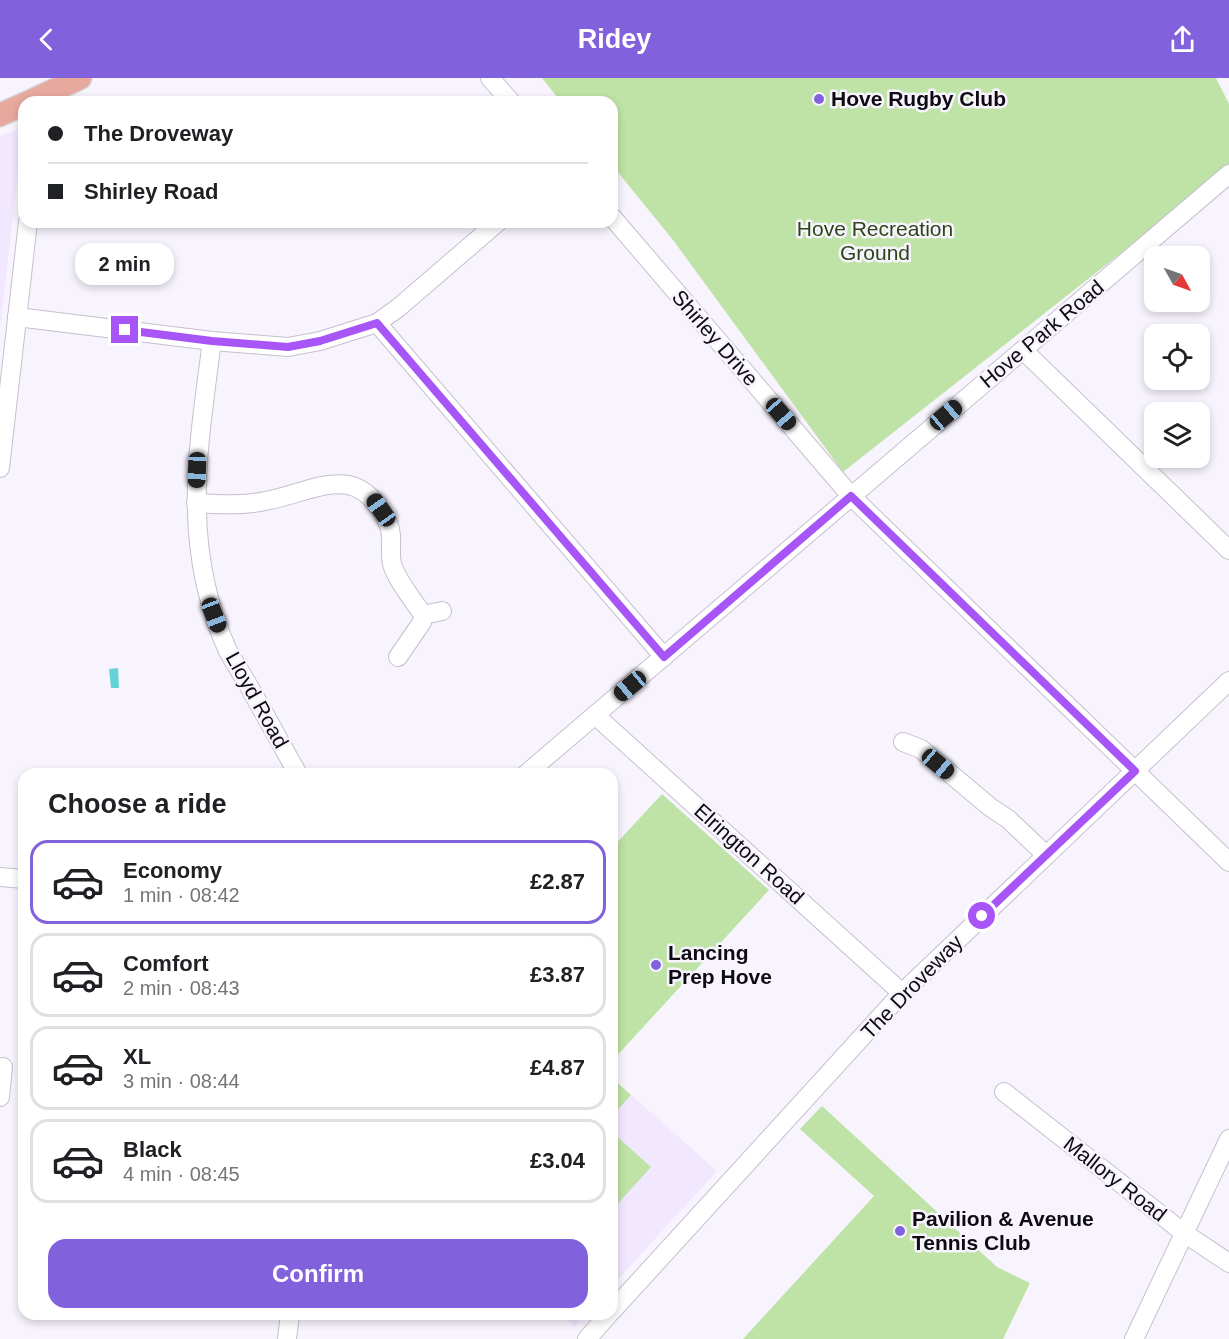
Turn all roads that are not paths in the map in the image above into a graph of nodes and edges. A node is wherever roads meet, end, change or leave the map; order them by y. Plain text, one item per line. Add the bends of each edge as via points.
1 (80, 78) edge
2 (490, 78) edge
3 (42, 96) edge
4 (506, 96) edge
5 (18, 107) edge
6 (0, 115) edge
7 (1229, 174) edge
8 (618, 225) edge
9 (27, 228) edge
10 (491, 228) edge
11 (17, 317) junction
12 (377, 323) junction
13 (212, 341) junction
14 (1023, 350) junction
15 (0, 468) edge
16 (851, 496) junction
17 (196, 503) junction
18 (1229, 550) edge
19 (442, 611) dead end
20 (423, 615) junction
21 (398, 657) dead end
22 (664, 657) junction
23 (1229, 681) edge
24 (595, 715) junction
25 (903, 742) dead end
26 (295, 768) edge
27 (533, 768) edge
28 (1135, 771) junction
29 (1046, 855) junction
30 (1229, 862) edge
31 (0, 877) edge
32 (18, 878) edge
33 (902, 993) junction
34 (3, 1067) dead end
35 (1004, 1092) dead end
36 (0, 1097) edge
37 (1229, 1139) edge
38 (1184, 1233) junction
39 (1229, 1263) edge
40 (618, 1304) edge
41 (289, 1320) edge
42 (604, 1320) edge
43 (287, 1339) edge
44 (587, 1339) edge
45 (1134, 1339) edge

1 - 3 main road
2 - 4 street
5 - 6 main road
7 - 14 street, Hove Park Road
8 - 16 street, Shirley Drive
9 - 11 street
10 - 12 street
11 - 13 street
11 - 15 street
12 - 13 street via 288,347
12 - 22 street
13 - 17 street, Lloyd Road
14 - 16 street, Hove Park Road
14 - 18 street
16 - 22 street, Hove Park Road
16 - 28 street, Shirley Drive
17 - 20 street via 264,501 338,483 358,487 374,500 390,526 393,567
17 - 26 street, Lloyd Road via 199,556 214,615 229,651
19 - 20 street
20 - 21 street
22 - 24 street, Hove Park Road
23 - 28 street, The Droveway
24 - 27 street, Hove Park Road
24 - 33 street, Elrington Road
25 - 29 street via 921,749
28 - 29 street, The Droveway
28 - 30 street, Shirley Drive
29 - 33 street, The Droveway
31 - 32 street
33 - 40 street, The Droveway
34 - 36 street
35 - 38 street, Mallory Road
37 - 38 street
38 - 39 street, Mallory Road
38 - 45 street
41 - 43 street
42 - 44 street

